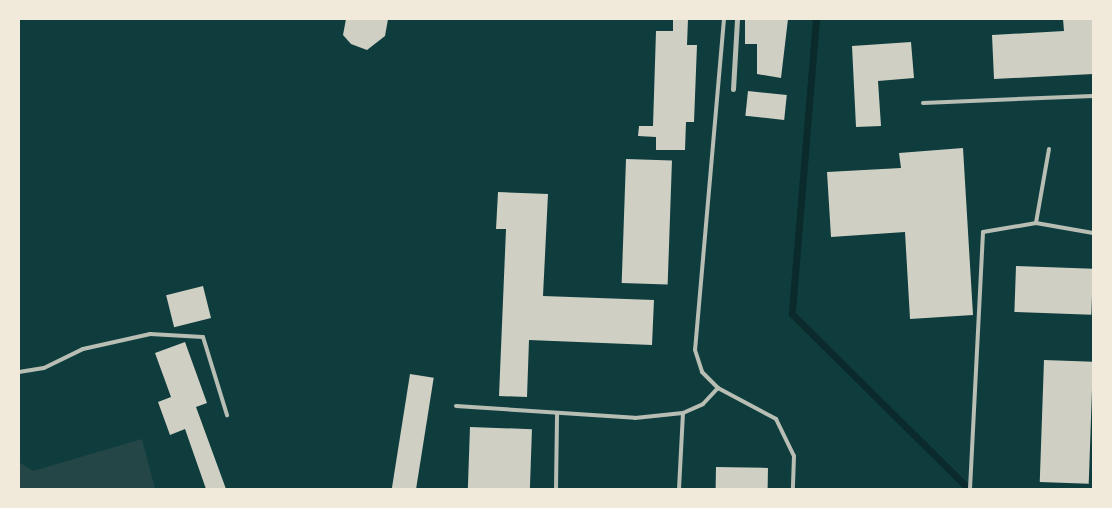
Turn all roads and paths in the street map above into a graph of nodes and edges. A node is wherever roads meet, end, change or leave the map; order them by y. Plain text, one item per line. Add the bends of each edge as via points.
1 (724, 19) edge
2 (737, 19) edge
3 (733, 89) dead end
4 (1093, 96) edge
5 (923, 103) dead end
6 (1049, 149) dead end
7 (1036, 224) junction
8 (1093, 233) edge
9 (19, 372) edge
10 (718, 388) junction
11 (456, 406) dead end
12 (558, 413) junction
13 (684, 413) junction
14 (227, 415) dead end
15 (556, 489) edge
16 (679, 489) edge
17 (793, 489) edge
18 (970, 489) edge

1 - 10 lane via 695,350 702,372
2 - 3 street
4 - 5 lane
6 - 7 lane
7 - 8 lane
7 - 18 lane via 983,232
9 - 14 lane via 44,368 83,350 150,334 203,337
10 - 13 lane via 703,404
10 - 17 lane via 776,419 794,456
11 - 12 lane
12 - 13 lane via 635,418
12 - 15 lane
13 - 16 lane

